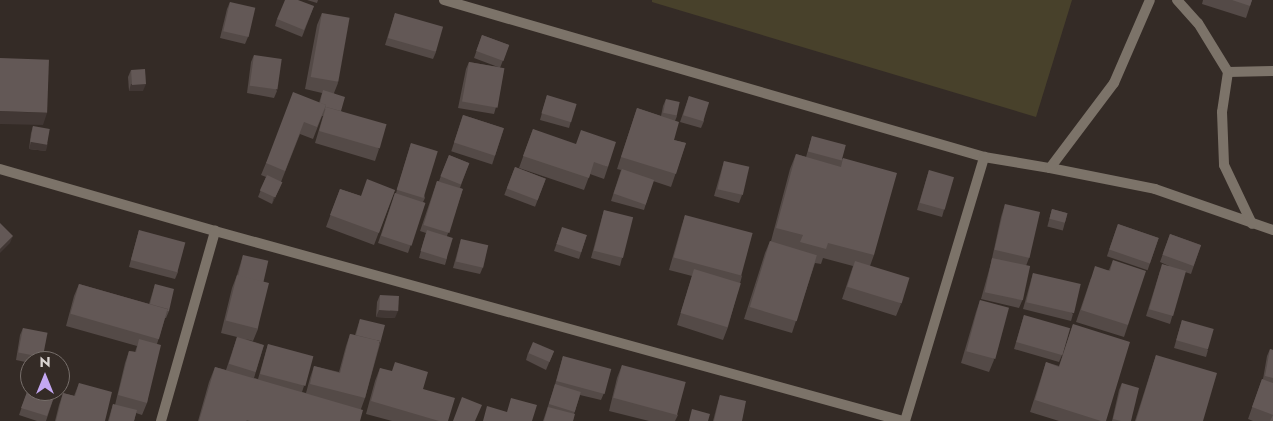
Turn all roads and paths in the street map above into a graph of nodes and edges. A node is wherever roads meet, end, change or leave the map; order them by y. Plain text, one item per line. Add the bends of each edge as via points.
1 (444, 0) edge
2 (1150, 0) edge
3 (1177, 0) edge
4 (478, 4) edge
5 (1273, 71) edge
6 (1228, 72) junction
7 (984, 157) junction
8 (1050, 168) junction
9 (0, 169) edge
10 (1252, 224) junction
11 (1273, 230) edge
12 (215, 231) junction
13 (161, 421) edge
14 (904, 421) edge

1 - 4 street
2 - 8 street via 1114,83
3 - 6 street via 1198,23
4 - 7 street
5 - 6 street
6 - 10 street via 1222,112 1224,165
7 - 8 street
7 - 14 street
8 - 10 street via 1155,189
9 - 12 street
10 - 11 street
12 - 13 street
12 - 14 street

